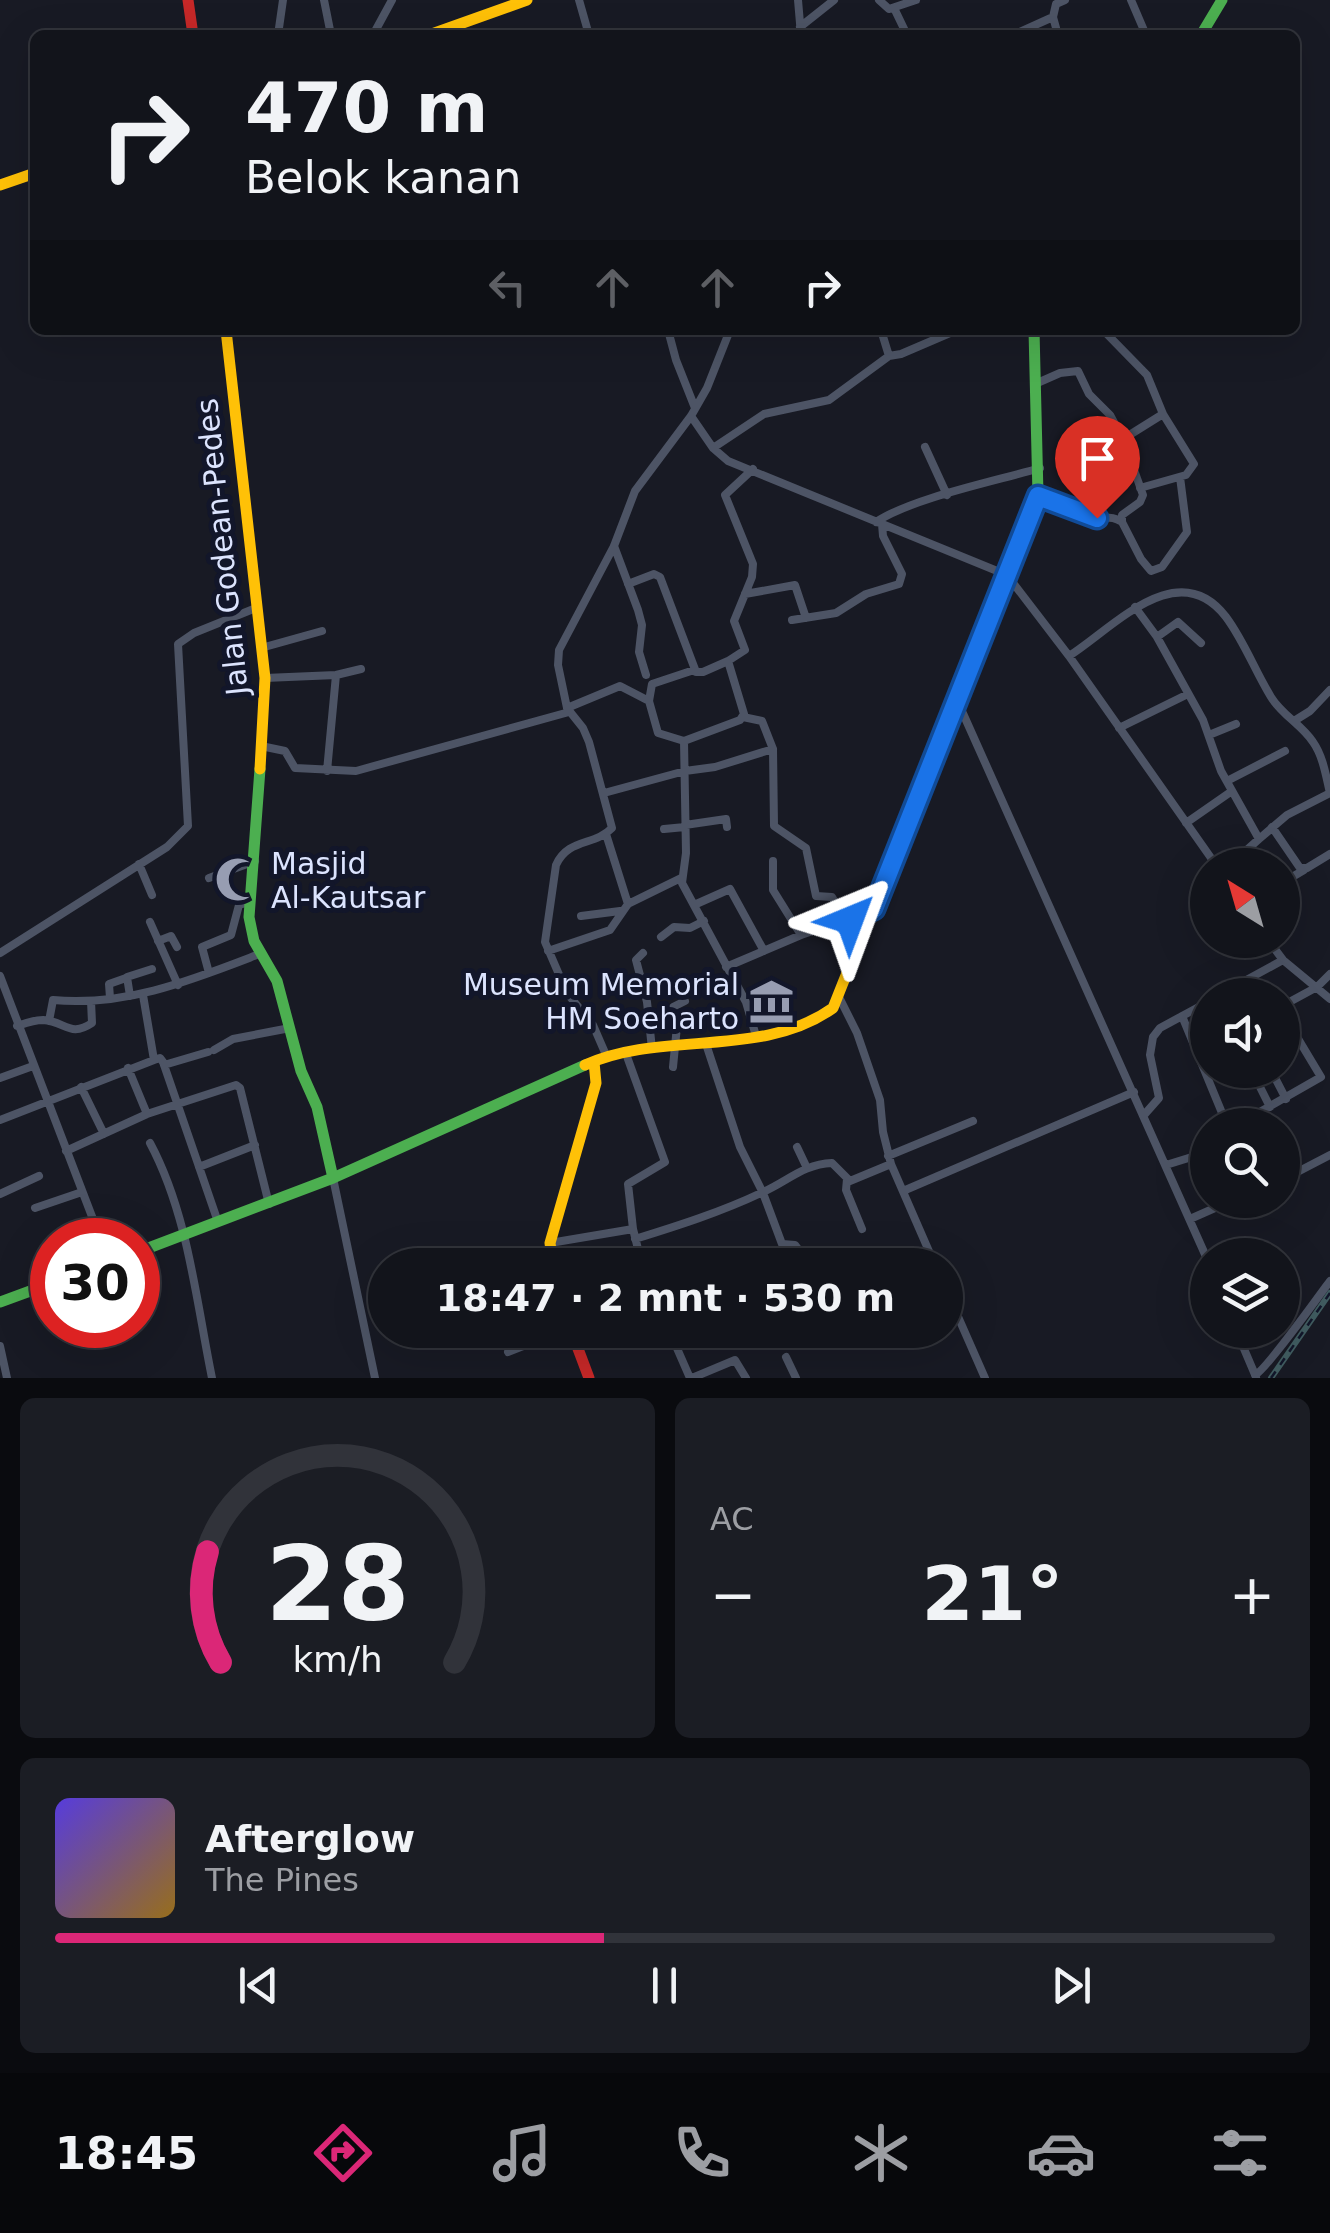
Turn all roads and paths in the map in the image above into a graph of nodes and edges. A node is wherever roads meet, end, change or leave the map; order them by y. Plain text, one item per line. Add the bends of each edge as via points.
1 (188, 0) edge
2 (283, 0) edge
3 (324, 0) edge
4 (392, 0) edge
5 (527, 0) edge
6 (579, 0) edge
7 (798, 0) edge
8 (834, 0) edge
9 (879, 0) edge
10 (916, 0) edge
11 (1065, 0) edge
12 (1132, 0) edge
13 (1222, 0) edge
14 (894, 8) junction
15 (1052, 18) junction
16 (192, 30) edge
17 (279, 30) edge
18 (331, 30) edge
19 (376, 30) edge
20 (443, 30) edge
21 (588, 30) edge
22 (800, 30) edge
23 (801, 30) edge
24 (905, 30) edge
25 (1024, 30) edge
26 (1056, 30) edge
27 (1144, 30) edge
28 (1204, 30) edge
29 (30, 175) edge
30 (0, 185) edge
31 (227, 335) edge
32 (669, 335) edge
33 (728, 335) edge
34 (883, 335) edge
35 (944, 335) edge
36 (1034, 335) edge
37 (1108, 335) edge
38 (889, 356) junction
39 (1035, 384) junction
40 (693, 412) junction
41 (1163, 414) junction
42 (1123, 440) junction
43 (925, 447) dead end
44 (713, 448) junction
45 (1040, 468) junction
46 (753, 469) junction
47 (1180, 477) junction
48 (1140, 488) junction
49 (948, 494) junction
50 (1038, 496) junction
51 (1122, 522) junction
52 (879, 523) junction
53 (614, 546) junction
54 (1006, 575) junction
55 (628, 584) junction
56 (744, 594) junction
57 (1135, 607) junction
58 (256, 608) junction
59 (806, 618) junction
60 (792, 620) dead end
61 (322, 631) dead end
62 (1157, 637) junction
63 (1201, 643) dead end
64 (261, 648) junction
65 (1069, 656) junction
66 (728, 660) junction
67 (361, 670) dead end
68 (694, 670) junction
69 (336, 675) junction
70 (646, 675) dead end
71 (265, 678) junction
72 (1330, 690) edge
73 (1186, 695) junction
74 (957, 700) junction
75 (649, 701) junction
76 (568, 710) junction
77 (743, 717) junction
78 (1294, 721) junction
79 (1236, 724) dead end
80 (1119, 728) junction
81 (1208, 734) junction
82 (684, 741) junction
83 (261, 746) junction
84 (773, 749) junction
85 (1285, 751) dead end
86 (326, 771) junction
87 (685, 771) junction
88 (1227, 781) junction
89 (1232, 791) junction
90 (604, 793) junction
91 (1186, 823) junction
92 (685, 826) junction
93 (728, 827) dead end
94 (1272, 827) junction
95 (664, 829) dead end
96 (606, 834) junction
97 (1259, 839) junction
98 (1204, 848) edge
99 (1249, 848) edge
100 (1330, 854) edge
101 (255, 861) junction
102 (772, 861) dead end
103 (139, 864) junction
104 (1307, 868) junction
105 (1300, 872) edge
106 (209, 878) dead end
107 (681, 878) junction
108 (152, 894) dead end
109 (250, 902) junction
110 (694, 905) junction
111 (624, 907) junction
112 (874, 909) junction
113 (581, 916) dead end
114 (704, 921) junction
115 (846, 921) junction
116 (150, 922) dead end
117 (801, 935) junction
118 (661, 937) dead end
119 (158, 941) junction
120 (177, 947) dead end
121 (764, 951) junction
122 (548, 952) junction
123 (643, 952) dead end
124 (0, 953) edge
125 (262, 953) junction
126 (1283, 960) joint
127 (726, 967) junction
128 (152, 969) dead end
129 (209, 974) junction
130 (1330, 974) edge
131 (0, 976) edge
132 (126, 978) junction
133 (1251, 978) edge
134 (178, 985) junction
135 (1317, 987) junction
136 (144, 994) junction
137 (130, 996) junction
138 (838, 997) junction
139 (110, 998) junction
140 (1300, 998) edge
141 (1330, 999) edge
142 (91, 1001) junction
143 (685, 1001) dead end
144 (1190, 1012) edge
145 (1182, 1016) junction
146 (48, 1020) junction
147 (17, 1026) junction
148 (290, 1028) junction
149 (1190, 1035) edge
150 (756, 1036) junction
151 (1300, 1038) edge
152 (706, 1044) junction
153 (676, 1048) junction
154 (652, 1049) junction
155 (625, 1051) junction
156 (600, 1058) junction
157 (154, 1060) junction
158 (164, 1065) junction
159 (33, 1066) junction
160 (673, 1067) dead end
161 (128, 1068) junction
162 (0, 1078) edge
163 (81, 1087) junction
164 (1260, 1088) edge
165 (1281, 1088) edge
166 (1134, 1092) junction
167 (1286, 1098) junction
168 (47, 1102) junction
169 (177, 1103) junction
170 (1270, 1108) joint
171 (146, 1114) junction
172 (1144, 1115) junction
173 (0, 1120) edge
174 (973, 1121) dead end
175 (104, 1134) junction
176 (150, 1143) dead end
177 (254, 1145) junction
178 (797, 1148) dead end
179 (66, 1152) junction
180 (1330, 1155) edge
181 (1190, 1158) edge
182 (890, 1160) junction
183 (1166, 1165) junction
184 (806, 1166) junction
185 (199, 1167) junction
186 (1300, 1170) edge
187 (39, 1176) dead end
188 (333, 1178) junction
189 (847, 1179) junction
190 (904, 1191) junction
191 (82, 1192) junction
192 (763, 1193) junction
193 (0, 1194) edge
194 (269, 1204) junction
195 (35, 1208) dead end
196 (92, 1218) edge
197 (1190, 1218) joint
198 (218, 1222) junction
199 (862, 1229) dead end
200 (634, 1234) junction
201 (184, 1236) junction
202 (1198, 1238) edge
203 (550, 1243) junction
204 (160, 1244) edge
205 (551, 1248) edge
206 (638, 1248) edge
207 (798, 1248) edge
208 (928, 1248) edge
209 (1330, 1281) edge
210 (30, 1291) edge
211 (0, 1302) edge
212 (963, 1329) edge
213 (0, 1346) edge
214 (520, 1348) edge
215 (578, 1348) edge
216 (677, 1348) edge
217 (1243, 1348) edge
218 (511, 1351) dead end
219 (786, 1358) dead end
220 (1255, 1377) edge
221 (8, 1378) edge
222 (212, 1378) edge
223 (374, 1378) edge
224 (588, 1378) edge
225 (691, 1378) edge
226 (746, 1378) edge
227 (796, 1378) edge
228 (984, 1378) edge

1 - 16 street
2 - 17 street
3 - 18 street
4 - 19 street
5 - 20 street
6 - 21 street
7 - 22 street
8 - 23 street
9 - 14 street
10 - 14 street
11 - 15 street
12 - 27 street
13 - 28 street
14 - 24 street
15 - 25 street
15 - 26 street
29 - 30 street
31 - 58 street, Jalan Godean-Pedes
32 - 40 street
33 - 40 street
34 - 38 street
35 - 38 street
36 - 39 street
37 - 41 street via 1147,375
38 - 44 street via 829,400 764,414
39 - 42 street via 1078,370
39 - 45 street
40 - 44 street
40 - 53 street via 641,479
41 - 42 street
41 - 47 street via 1194,464
42 - 48 street
43 - 49 street
44 - 46 street
45 - 49 street
45 - 50 street
46 - 52 street
46 - 56 street via 726,495 752,564
47 - 48 street
47 - 51 street via 1186,532 1162,567 1148,569
48 - 51 street via 1142,500
49 - 52 street
50 - 51 street
50 - 54 street
52 - 54 street
52 - 59 street via 902,581 836,613
53 - 55 street
53 - 76 street via 560,650
54 - 65 street
54 - 74 street
55 - 68 street via 660,577
55 - 70 street via 642,625 639,652
56 - 59 street via 795,585
56 - 66 street via 734,620 745,650
57 - 62 street
57 - 65 street
57 - 78 street via 1182,591 1213,603 1272,699
58 - 64 street, Jalan Godean-Pedes
58 - 103 street via 178,644 188,826
59 - 60 street
61 - 64 street
62 - 63 street via 1178,622
62 - 73 street
64 - 71 street, Jalan Godean-Pedes
65 - 80 street
66 - 68 street
66 - 77 street
67 - 69 street
68 - 75 street via 652,684
69 - 71 street
69 - 86 street
71 - 83 street, Jalan Godean-Pedes
72 - 78 street
73 - 80 street
73 - 81 street
74 - 112 street
74 - 166 street
75 - 76 street via 620,686
75 - 82 street via 658,733
76 - 86 street via 356,771
76 - 90 street via 583,728
77 - 82 street
77 - 84 street via 762,721
78 - 94 street via 1313,741 1330,793
79 - 81 street
80 - 91 street
81 - 88 street
82 - 87 street
83 - 86 street via 285,751 296,768
83 - 101 street, Jalan Godean-Pedes
84 - 87 street
84 - 115 street via 774,826 806,848 816,896 832,897
85 - 88 street
87 - 90 street
87 - 92 street
88 - 89 street
89 - 91 street
89 - 97 street
90 - 96 street via 612,822
91 - 98 street
92 - 93 street via 726,819
92 - 95 street
92 - 107 street
94 - 97 street
94 - 104 street via 1296,864
96 - 111 street
96 - 122 street via 570,846 556,864
97 - 99 street
100 - 104 street
101 - 106 street
101 - 109 street, Jalan Godean-Pedes
102 - 117 street via 773,890
103 - 108 street
103 - 124 street
104 - 105 street
107 - 110 street
107 - 111 street
109 - 125 street, Jalan Godean-Pedes via 251,929
109 - 129 street via 239,904 231,934 202,946
110 - 114 street
110 - 121 street via 730,890
111 - 113 street
111 - 122 street via 610,930
112 - 115 street
112 - 138 street
114 - 118 street
114 - 127 street
115 - 117 street
116 - 119 street
117 - 121 street
119 - 120 street via 172,936
119 - 134 street
121 - 127 street
122 - 156 street via 567,993 593,1025
123 - 154 street via 636,960
125 - 129 street
125 - 148 street, Jalan Godean-Pedes
126 - 133 street
126 - 135 street
127 - 150 street
128 - 132 street
129 - 134 street
130 - 135 street
131 - 147 street
132 - 137 street
132 - 139 street via 109,984
134 - 136 street
135 - 140 street
135 - 141 street
136 - 137 street
136 - 157 street
137 - 139 street
138 - 150 street via 815,1020
138 - 182 street via 880,1100
139 - 142 street
142 - 146 street via 54,996
142 - 146 street via 92,1023 84,1029
143 - 153 street via 673,1007
144 - 145 street
145 - 149 street
145 - 172 street via 1153,1037 1159,1098
146 - 147 street
147 - 159 street
148 - 158 street
148 - 188 street, Jalan Godean-Pedes
150 - 152 street
151 - 167 street via 1322,1073
152 - 153 street
152 - 192 street via 740,1147
153 - 154 street
153 - 160 street
154 - 155 street
155 - 156 street
155 - 200 street via 664,1162 628,1184
156 - 188 street
156 - 203 street
157 - 158 street
157 - 161 street
158 - 169 street
159 - 162 street
159 - 168 street
161 - 163 street
161 - 171 street
163 - 168 street
163 - 175 street
164 - 170 street
165 - 167 street
166 - 172 street
166 - 190 street
167 - 170 street
168 - 173 street
168 - 179 street
169 - 171 street
169 - 177 street via 236,1085
169 - 185 street
171 - 175 street
172 - 183 street
174 - 182 street
175 - 179 street
176 - 201 street
177 - 185 street
177 - 194 street
178 - 184 street
179 - 191 street
180 - 186 street
181 - 183 street
182 - 189 street
182 - 190 street
183 - 197 street
184 - 189 street via 832,1163
184 - 192 street
185 - 198 street
187 - 193 street
188 - 194 street
188 - 223 street
189 - 199 street
190 - 208 street
191 - 195 street
191 - 196 street
192 - 200 street via 683,1224
192 - 207 street via 782,1244
194 - 198 street
197 - 202 street
198 - 201 street
200 - 203 street
200 - 206 street
201 - 204 street
201 - 222 street
203 - 205 street
209 - 220 street
210 - 211 street
212 - 228 street
213 - 221 street
214 - 218 street
215 - 224 street
216 - 225 street
217 - 220 street
219 - 227 street
225 - 226 street via 735,1360

